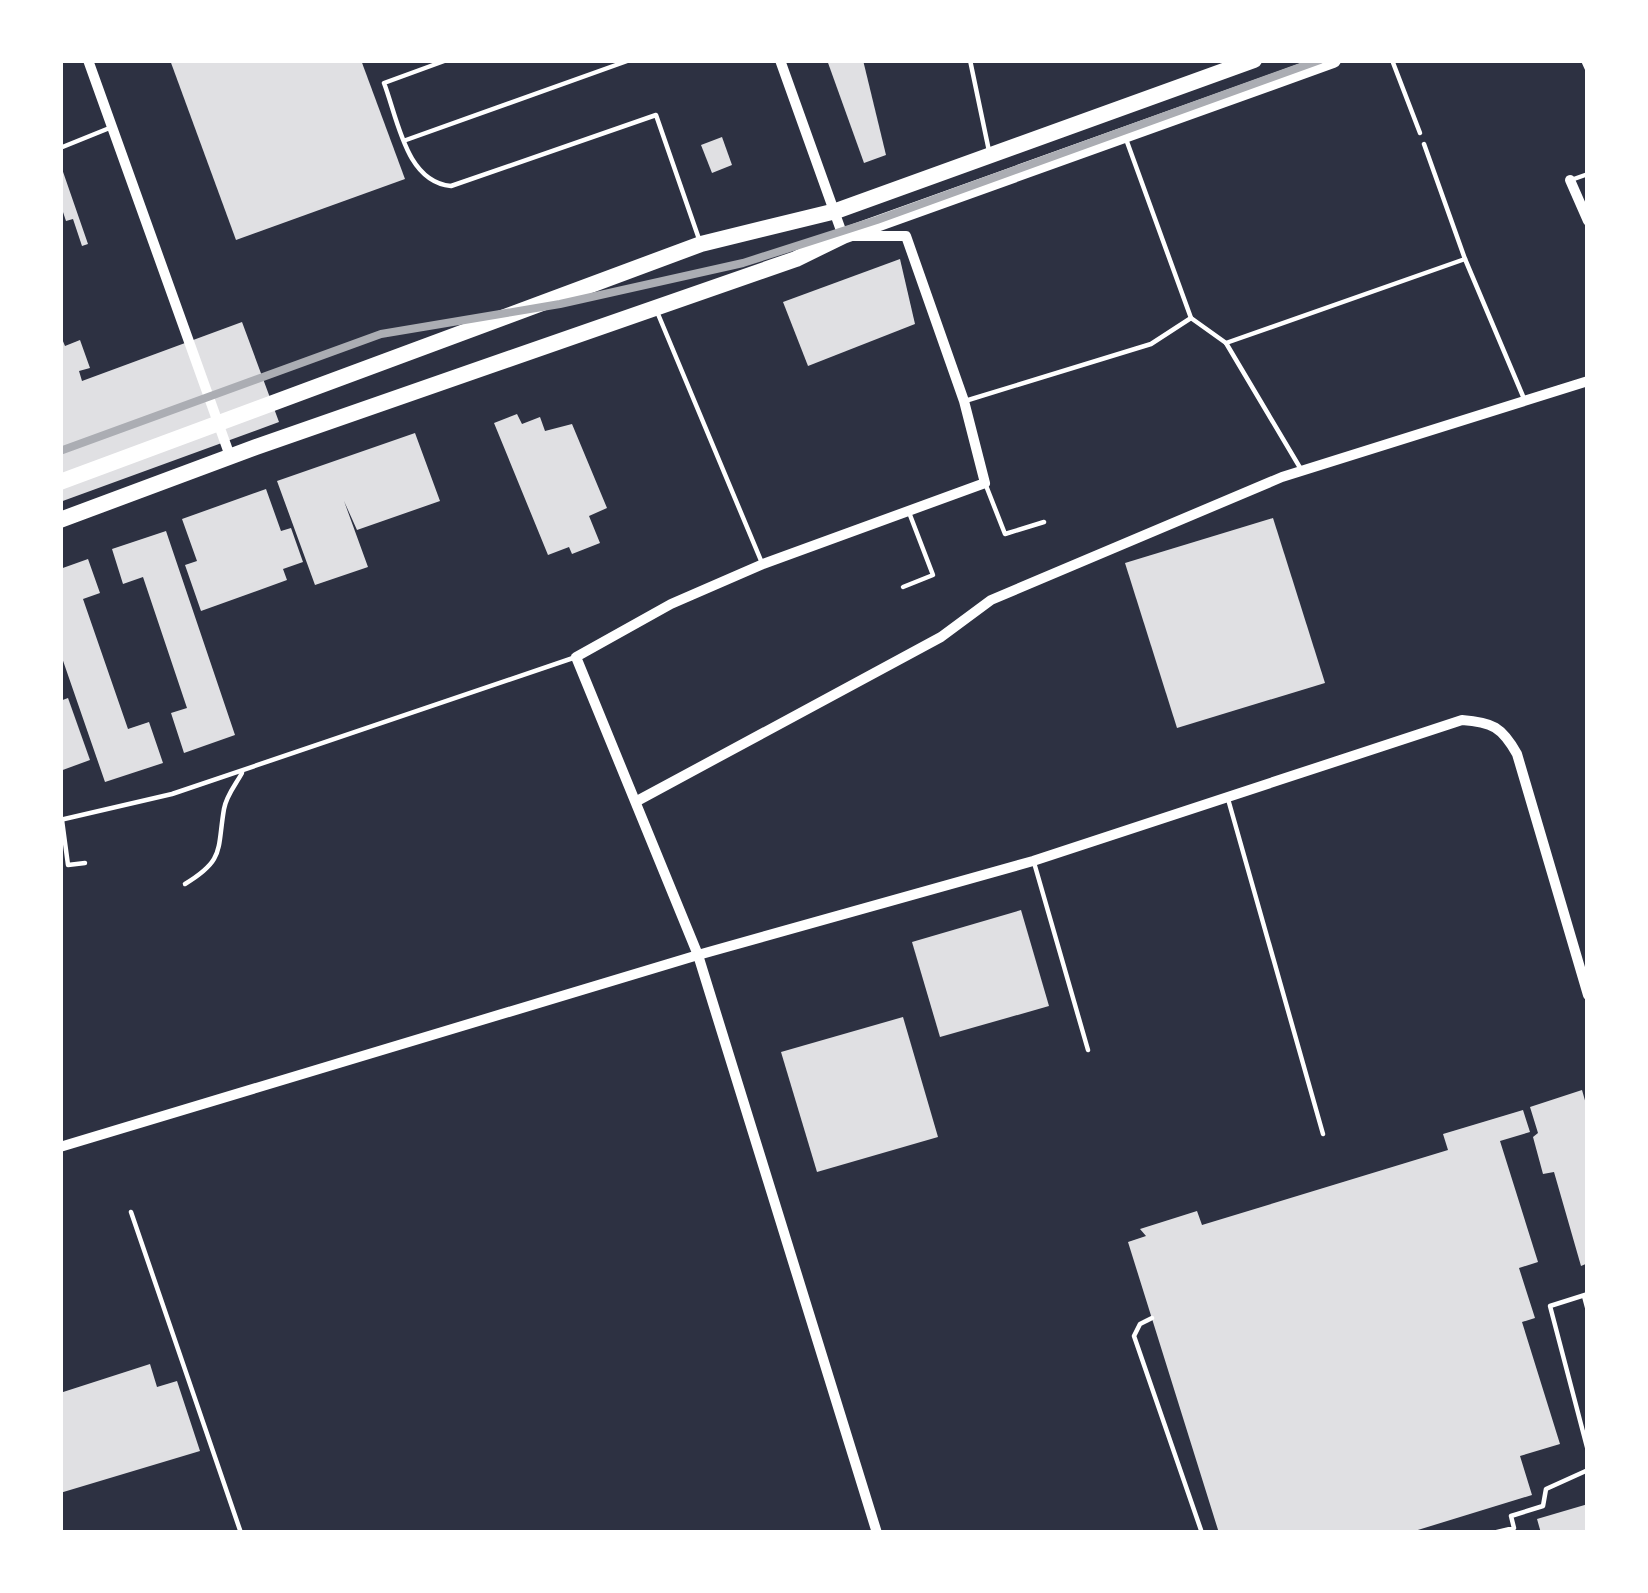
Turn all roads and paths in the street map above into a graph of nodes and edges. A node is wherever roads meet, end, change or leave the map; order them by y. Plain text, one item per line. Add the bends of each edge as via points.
1 (88, 60) edge
2 (447, 60) edge
3 (780, 60) edge
4 (970, 60) edge
5 (1333, 60) edge
6 (1392, 60) edge
7 (1583, 60) edge
8 (627, 61) edge
9 (1249, 61) edge
10 (1588, 71) edge
11 (1116, 111) junction
12 (112, 127) junction
13 (1124, 135) junction
14 (406, 140) junction
15 (1424, 144) joint
16 (60, 148) edge
17 (990, 157) junction
18 (1588, 174) edge
19 (1570, 180) joint
20 (836, 211) junction
21 (1588, 221) edge
22 (843, 236) junction
23 (700, 244) junction
24 (1465, 260) junction
25 (656, 309) junction
26 (1191, 318) junction
27 (1226, 343) junction
28 (1588, 381) edge
29 (964, 401) junction
30 (1525, 401) junction
31 (218, 425) junction
32 (230, 456) junction
33 (1302, 471) junction
34 (60, 482) edge
35 (985, 483) junction
36 (908, 511) junction
37 (60, 520) edge
38 (1044, 522) dead end
39 (763, 564) junction
40 (903, 586) dead end
41 (576, 657) junction
42 (244, 770) junction
43 (1228, 797) junction
44 (637, 801) junction
45 (61, 820) edge
46 (1033, 861) junction
47 (86, 863) dead end
48 (185, 884) dead end
49 (698, 955) junction
50 (1588, 995) edge
51 (1088, 1050) dead end
52 (1324, 1134) dead end
53 (60, 1148) edge
54 (131, 1212) dead end
55 (1586, 1295) edge
56 (1588, 1311) edge
57 (1152, 1318) dead end
58 (1587, 1441) edge
59 (1588, 1451) edge
60 (1588, 1470) edge
61 (241, 1533) edge
62 (877, 1533) edge
63 (1202, 1533) edge
64 (1493, 1533) edge

1 - 12 street
2 - 14 lane via 384,83
3 - 20 street
4 - 17 lane
5 - 13 main road
6 - 15 path
7 - 10 lane
8 - 14 lane
9 - 11 main road
11 - 13 lane
11 - 17 main road
12 - 16 lane
12 - 31 street
13 - 22 main road
13 - 26 lane
14 - 23 lane via 418,173 451,186 656,115
15 - 24 lane
17 - 20 main road
18 - 19 lane
19 - 21 street
20 - 22 street
20 - 23 main road
22 - 25 main road
22 - 29 street via 906,236
23 - 31 main road
24 - 27 lane
24 - 30 lane
25 - 32 main road
25 - 39 lane
26 - 27 lane
26 - 29 lane via 1151,344
27 - 33 lane
28 - 30 street
29 - 35 street
30 - 33 street
31 - 32 street
31 - 34 main road
32 - 37 main road
33 - 44 street via 991,600 941,637
35 - 36 street
35 - 38 lane via 1005,534
36 - 39 street
36 - 40 lane via 933,575
39 - 41 street
41 - 42 lane
41 - 44 street
42 - 45 lane
42 - 48 lane via 210,869
43 - 46 street
43 - 50 street via 1462,720 1491,722 1517,754
43 - 52 lane
44 - 49 street
45 - 47 lane via 68,865
46 - 49 street
46 - 51 lane
49 - 53 street
49 - 62 street
54 - 61 lane
55 - 56 lane
55 - 58 lane via 1550,1306
57 - 63 lane via 1134,1336
58 - 59 lane
60 - 64 lane via 1546,1489 1543,1506 1510,1516 1514,1528

